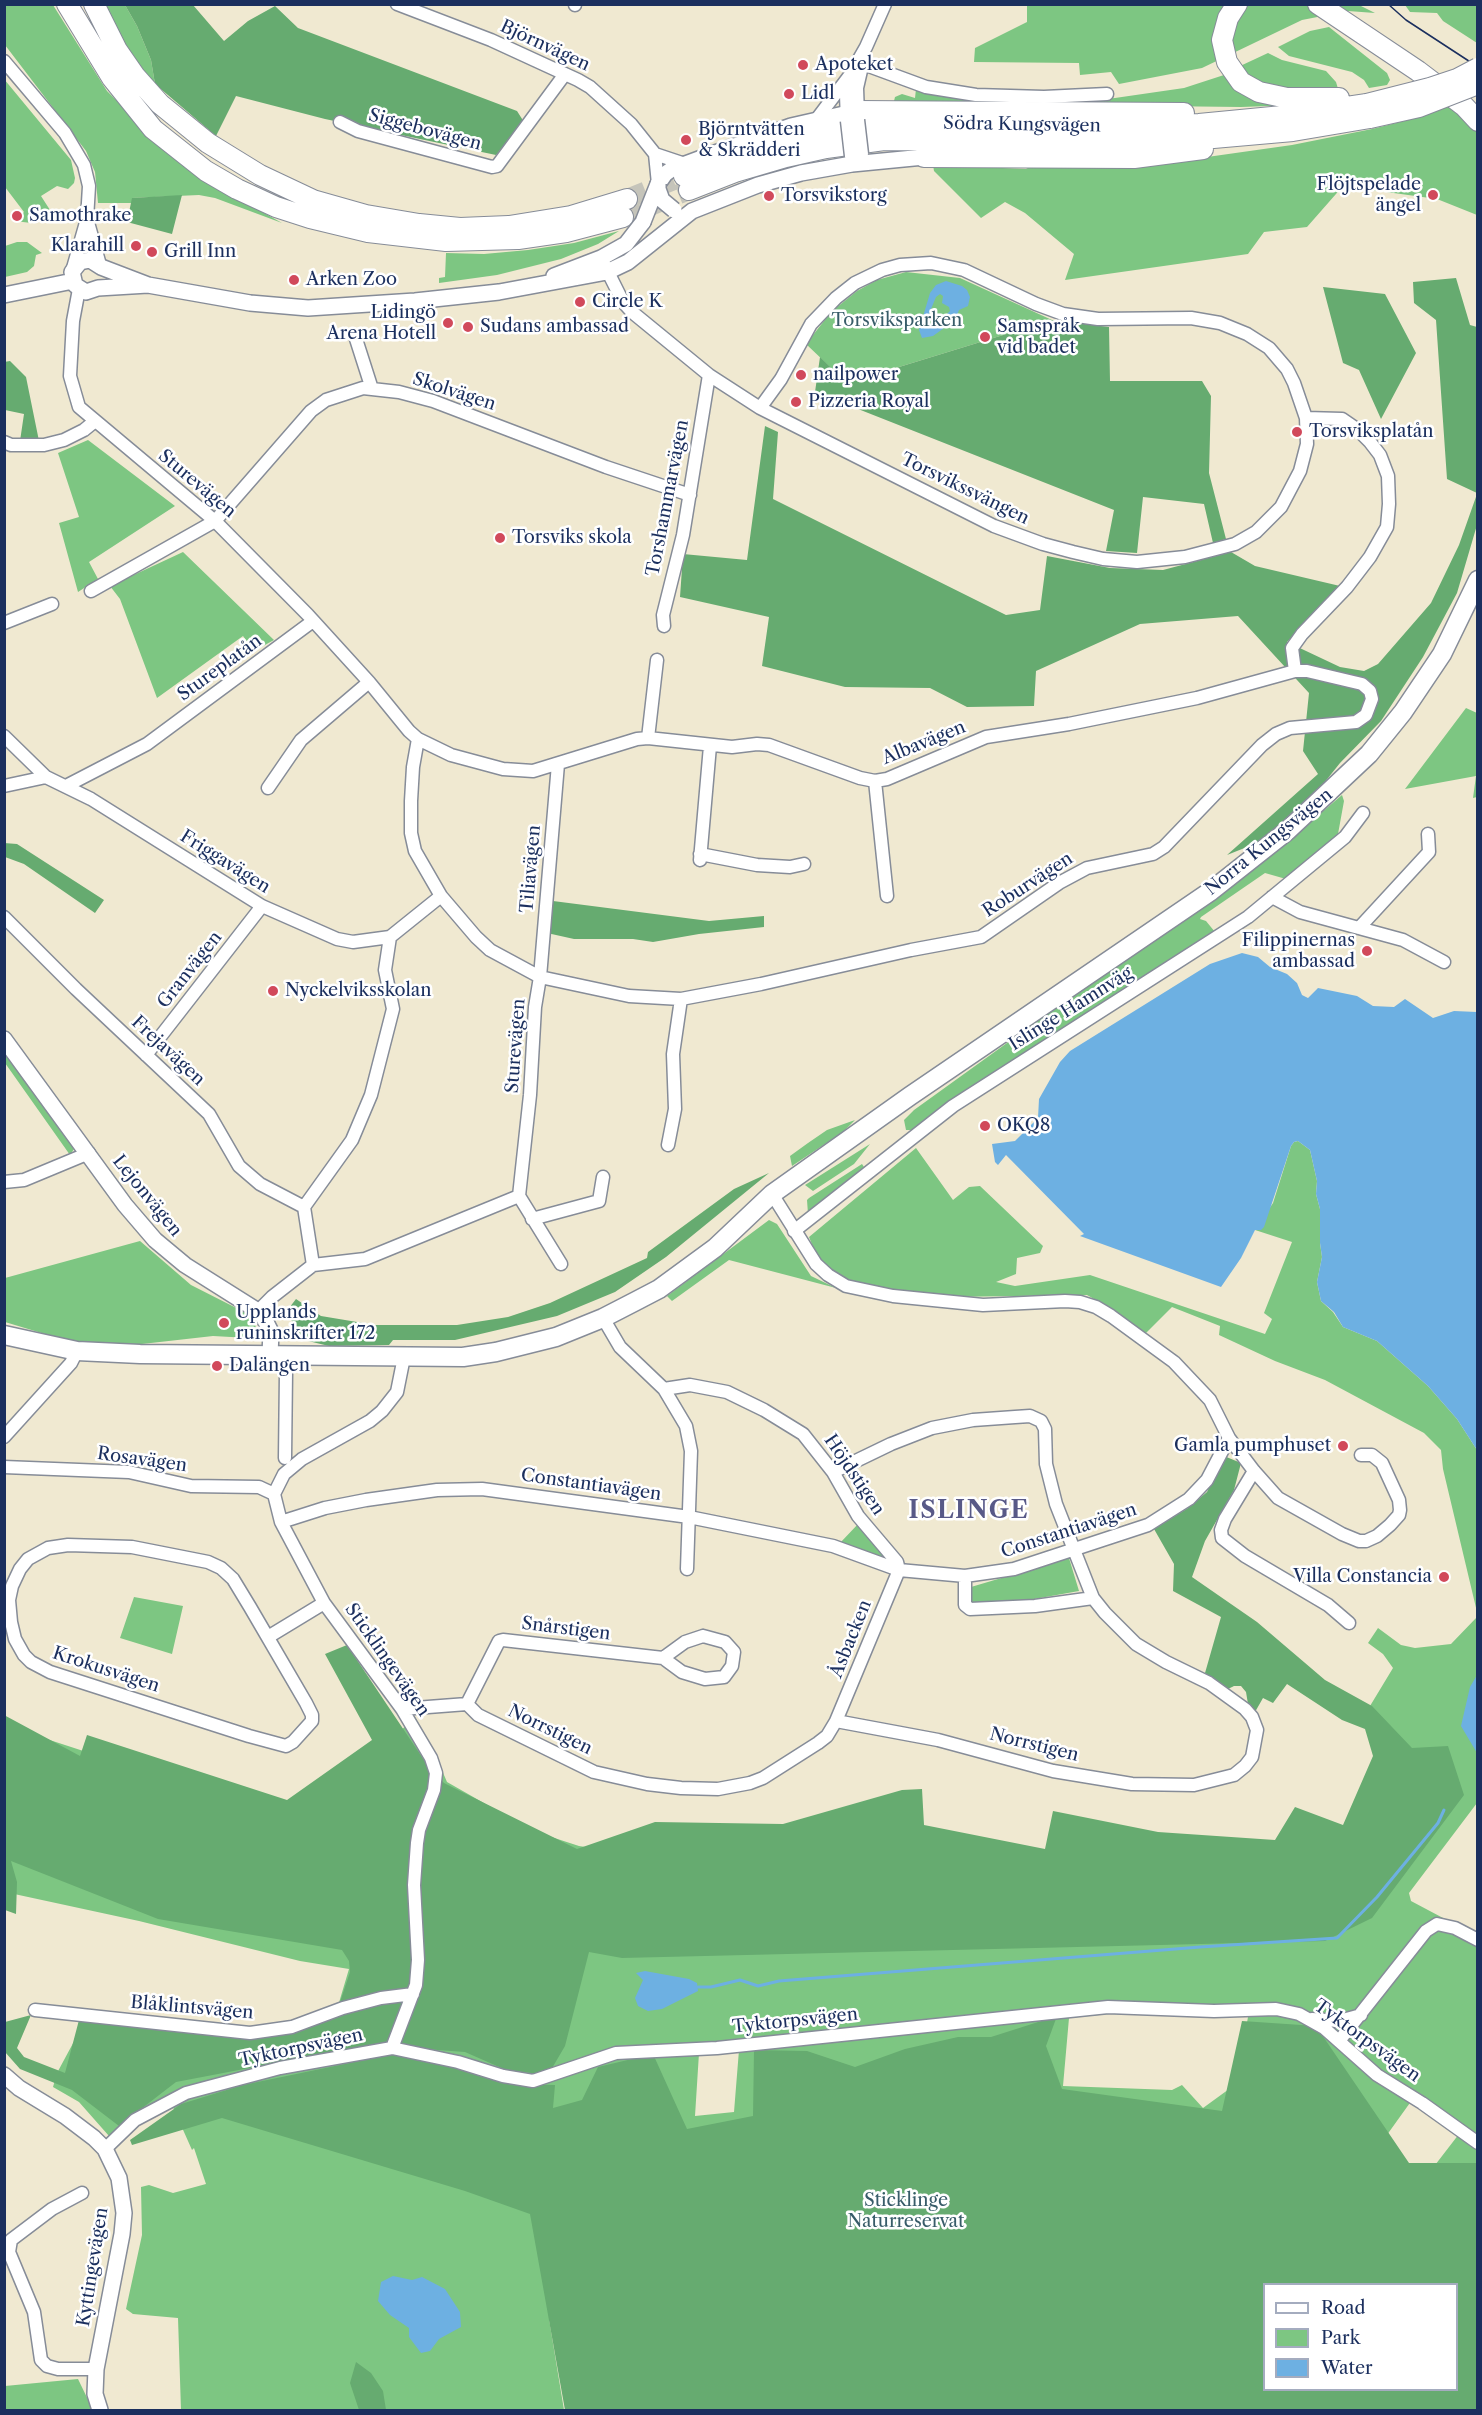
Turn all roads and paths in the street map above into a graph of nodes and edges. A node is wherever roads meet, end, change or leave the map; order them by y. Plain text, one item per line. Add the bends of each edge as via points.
1 (94, 4) edge
2 (397, 4) edge
3 (885, 4) edge
4 (1237, 4) edge
5 (1318, 4) edge
6 (68, 8) edge
7 (4, 61) edge
8 (860, 63) junction
9 (1478, 66) edge
10 (565, 74) junction
11 (850, 75) junction
12 (1478, 84) edge
13 (1107, 94) dead end
14 (1368, 106) junction
15 (852, 116) junction
16 (816, 120) junction
17 (1478, 120) edge
18 (340, 122) dead end
19 (1268, 126) junction
20 (654, 154) junction
21 (924, 157) joint
22 (857, 159) junction
23 (686, 177) junction
24 (659, 180) junction
25 (692, 211) junction
26 (87, 219) junction
27 (604, 265) junction
28 (100, 266) junction
29 (75, 279) junction
30 (148, 285) junction
31 (98, 288) junction
32 (4, 295) edge
33 (356, 339) dead end
34 (709, 375) junction
35 (372, 389) junction
36 (760, 408) junction
37 (1306, 418) junction
38 (95, 421) junction
39 (4, 442) edge
40 (690, 495) junction
41 (215, 521) junction
42 (1478, 580) edge
43 (91, 591) dead end
44 (52, 604) dead end
45 (313, 621) junction
46 (4, 624) edge
47 (664, 626) dead end
48 (657, 660) dead end
49 (1295, 671) junction
50 (369, 682) junction
51 (1372, 699) joint
52 (4, 736) edge
53 (648, 738) junction
54 (418, 739) junction
55 (710, 746) junction
56 (558, 764) junction
57 (46, 777) junction
58 (875, 781) junction
59 (4, 786) edge
60 (66, 786) junction
61 (268, 788) dead end
62 (1363, 813) dead end
63 (1428, 834) dead end
64 (804, 864) dead end
65 (441, 896) junction
66 (887, 896) dead end
67 (1272, 897) junction
68 (262, 906) junction
69 (4, 917) edge
70 (1359, 928) junction
71 (390, 937) junction
72 (1444, 962) dead end
73 (540, 977) junction
74 (681, 999) junction
75 (4, 1039) edge
76 (146, 1055) junction
77 (668, 1145) dead end
78 (89, 1153) junction
79 (603, 1176) dead end
80 (4, 1182) edge
81 (772, 1194) junction
82 (519, 1196) junction
83 (304, 1207) junction
84 (532, 1220) junction
85 (794, 1231) junction
86 (561, 1264) dead end
87 (313, 1265) junction
88 (258, 1311) junction
89 (603, 1318) junction
90 (4, 1335) edge
91 (77, 1351) junction
92 (270, 1354) junction
93 (405, 1357) junction
94 (286, 1372) dead end
95 (664, 1389) junction
96 (4, 1437) edge
97 (1229, 1438) junction
98 (1361, 1455) dead end
99 (285, 1458) dead end
100 (4, 1467) edge
101 (1254, 1471) junction
102 (833, 1472) junction
103 (274, 1494) junction
104 (689, 1517) junction
105 (281, 1522) junction
106 (1075, 1548) junction
107 (687, 1569) dead end
108 (899, 1570) junction
109 (965, 1576) junction
110 (1093, 1598) junction
111 (324, 1603) junction
112 (1350, 1623) dead end
113 (268, 1637) junction
114 (663, 1658) junction
115 (468, 1704) junction
116 (402, 1709) junction
117 (836, 1721) junction
118 (1478, 1940) edge
119 (413, 1994) junction
120 (35, 2010) dead end
121 (1361, 2015) junction
122 (1312, 2019) junction
123 (1339, 2041) junction
124 (392, 2048) junction
125 (4, 2076) edge
126 (1478, 2143) edge
127 (105, 2149) junction
128 (82, 2193) dead end
129 (96, 2369) junction
130 (100, 2410) edge

1 - 6 main road via 117,50 160,104 208,143 260,175 313,200 366,215 460,228 509,226 598,209 625,208 566,232 518,239 446,241 368,232 276,207 206,171 153,129 112,78
2 - 10 street, Björnvägen
3 - 8 street
4 - 14 main road via 1223,34 1223,49 1236,77 1247,86 1287,98
5 - 17 main road, bridge via 1418,70
7 - 26 street, Sturevägen via 78,153 89,186
8 - 11 street
8 - 13 street via 926,87 976,95
8 - 15 street
9 - 14 main road via 1427,80
10 - 18 street, Siggebovägen via 497,166 358,131
10 - 20 street, Björnvägen via 590,87 631,124
11 - 15 street via 846,94
11 - 16 street
12 - 14 main road, bridge via 1419,106
14 - 19 main road, Södra Kungsvägen
15 - 16 street
15 - 19 main road via 1195,113
15 - 22 street, bridge
16 - 23 street via 759,137
19 - 21 main road via 1213,147 1142,158
19 - 23 main road, Södra Kungsvägen via 950,124 864,128 803,136 730,157
20 - 23 street
20 - 24 street, Björnvägen
21 - 22 street
22 - 25 street via 758,185
23 - 24 street via 672,169
24 - 25 street, bridge via 662,200 674,210
24 - 27 street, bridge via 643,222
25 - 27 street via 628,262
26 - 28 street, Sturevägen
26 - 29 street, Sturevägen
27 - 30 street via 574,267 539,284 499,292 308,308 250,303
27 - 34 street, Torsvikssvängen via 632,312
28 - 29 street via 85,260
28 - 30 street
28 - 31 street via 104,279
29 - 31 street via 89,292
29 - 32 street
29 - 38 street, Sturevägen via 70,376 79,407
30 - 31 street
33 - 35 street
34 - 36 street, Torsvikssvängen
34 - 40 street, Torshammarvägen
35 - 40 street, Skolvägen via 433,400
35 - 41 street, Skolvägen via 363,388 326,400 311,411
36 - 37 street, Torsvikssvängen via 994,526 1073,552 1137,562 1221,549 1245,539 1269,521 1300,471 1307,444
36 - 37 street, Torsvikssvängen via 811,324 836,298 882,270 931,263 964,270 1036,304 1079,317 1191,318 1232,326 1277,357 1294,383
37 - 49 street via 1342,419 1370,441 1388,476 1389,504 1387,527 1370,557 1292,648
38 - 39 street via 64,440 44,445
38 - 41 street, Sturevägen
40 - 47 street, Torshammarvägen via 663,615
41 - 43 street
41 - 45 street, Sturevägen
42 - 81 main road, Norra Kungsvägen via 1442,654 1403,712 1369,754 1287,831 1211,891
44 - 46 street
45 - 50 street, Sturevägen
45 - 60 street, Stureplatån via 147,744
48 - 53 street
49 - 51 street, Albavägen via 1362,684
49 - 58 street, Albavägen via 1197,698 986,737
50 - 54 street, Sturevägen
50 - 61 street via 301,740
51 - 74 street, Roburvägen via 1366,715 1356,722 1290,728 1276,734 1164,847 1153,854 1087,868 981,937
52 - 57 street, Friggavägen
53 - 55 street, Albavägen
53 - 56 street, Albavägen
54 - 56 street, Albavägen via 451,755 503,769 533,771
54 - 65 street, Sturevägen via 411,833 416,851
55 - 58 street, Albavägen via 769,745
55 - 64 street via 700,857 757,865
56 - 73 street, Tiliavägen
57 - 59 street
57 - 60 street, Friggavägen
58 - 66 street
60 - 68 street, Friggavägen
62 - 67 street, Islinge Hamnväg via 1345,837
63 - 70 street via 1429,852
65 - 71 street
65 - 73 street, Sturevägen via 490,950
67 - 70 street via 1300,912
67 - 85 street, Islinge Hamnväg via 1221,936 953,1106
68 - 71 street, Friggavägen via 337,939 353,942
68 - 76 street, Granvägen
69 - 76 street, Frejavägen
70 - 72 street via 1403,940
71 - 83 street via 385,970 393,1009 371,1095 352,1140
73 - 74 street, Roburvägen via 629,996
73 - 82 street, Sturevägen
74 - 77 street via 673,1054 675,1109
75 - 78 street, Lejonvägen
76 - 83 street, Frejavägen via 209,1114 239,1166 260,1184
78 - 80 street via 24,1180
78 - 88 street, Lejonvägen via 125,1205 170,1254
79 - 84 street via 599,1201
81 - 85 street
81 - 89 main road via 715,1248 659,1289
82 - 84 street
82 - 87 street via 365,1259
83 - 87 street
84 - 86 street
85 - 97 street via 816,1264 846,1286 983,1305 1065,1301 1096,1307 1174,1362 1210,1400
87 - 88 street
88 - 92 street via 271,1332
89 - 93 main road via 556,1337 496,1352 463,1357
89 - 95 street via 620,1347
90 - 91 main road
91 - 92 main road
91 - 96 street via 71,1363
92 - 93 main road
93 - 103 street via 397,1392 382,1410 370,1421 302,1459 284,1474
94 - 99 street
95 - 102 street, Höjdstigen via 690,1385 746,1400 803,1434
95 - 104 street via 686,1426 691,1451
97 - 101 street
97 - 106 street, Constantiavägen via 1207,1480 1189,1499 1148,1525
98 - 101 street via 1372,1455 1383,1463 1400,1500 1399,1515 1366,1541 1342,1534 1278,1498
100 - 103 street, Rosavägen via 129,1472 191,1486 259,1487
101 - 112 street via 1225,1519 1222,1538
102 - 106 street, Norrstigen via 932,1428 1030,1416 1041,1421 1045,1429 1046,1464 1056,1504
102 - 108 street, Höjdstigen via 858,1516 894,1556
103 - 105 street, Sticklingevägen
104 - 105 street, Constantiavägen via 509,1491 461,1488 366,1500
104 - 107 street
104 - 108 street, Constantiavägen via 833,1546
105 - 111 street, Sticklingevägen
106 - 109 street, Constantiavägen via 1014,1569
106 - 110 street, Norrstigen
108 - 109 street, Constantiavägen
108 - 117 street, Åsbacken
109 - 110 street via 965,1605 970,1609
110 - 117 street, Norrstigen via 1136,1644 1209,1683 1245,1709 1257,1730 1245,1766 1234,1775 1194,1785 1132,1784 1053,1771 938,1740
111 - 113 street
111 - 116 street, Sticklingevägen
113 - 113 street, Krokusvägen via 312,1715 308,1726 286,1746 40,1668 24,1655 15,1639 9,1600 20,1569 28,1559 48,1548 132,1546 208,1562 229,1574
114 - 114 street, Snårstigen via 682,1672 705,1679 724,1677 732,1666 734,1652 725,1642 703,1636 685,1642
114 - 115 street, Snårstigen via 503,1640 499,1641
115 - 116 street
115 - 117 street, Norrstigen via 478,1715 594,1772 681,1788 718,1789 763,1778 827,1736
116 - 119 street, Sticklingevägen via 436,1773 417,1843 414,1885 418,1960
118 - 121 street via 1437,1924 1426,1931
119 - 120 street, Blåklintsvägen via 343,2008 292,2027 250,2033
119 - 124 street, Sticklingevägen
121 - 122 street via 1339,2021
121 - 123 street
122 - 123 street, Tyktorpsvägen
122 - 124 street, Tyktorpsvägen via 1276,2009 1108,2007 717,2048 616,2053 533,2081
123 - 126 street, Tyktorpsvägen via 1377,2075
124 - 127 street, Tyktorpsvägen via 280,2068 186,2093 135,2120
125 - 127 street, Kyttingevägen via 65,2116
127 - 129 street, Kyttingevägen via 119,2178 124,2213
128 - 129 street via 52,2209 11,2240 9,2252 34,2312 41,2360 58,2368
129 - 130 street, Kyttingevägen via 95,2394

